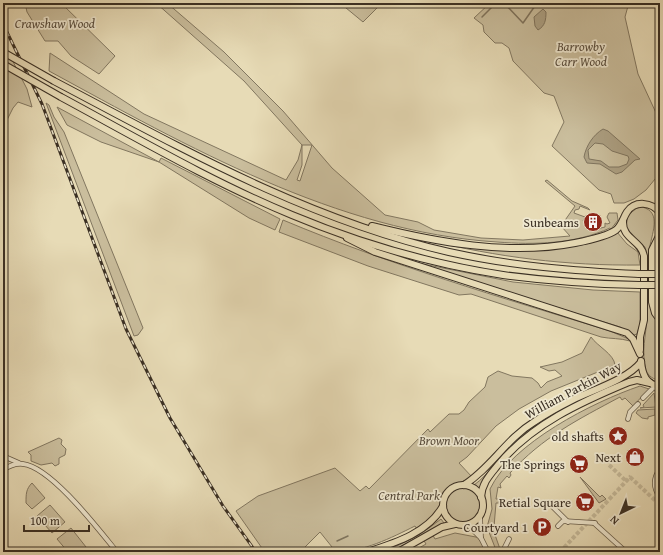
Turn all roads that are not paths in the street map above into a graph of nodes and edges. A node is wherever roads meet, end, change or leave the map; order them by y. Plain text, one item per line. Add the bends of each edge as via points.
1 (3, 52) edge
2 (3, 64) edge
3 (324, 213) junction
4 (660, 213) edge
5 (623, 221) junction
6 (320, 226) junction
7 (660, 234) edge
8 (658, 274) edge
9 (658, 285) edge
10 (660, 320) edge
11 (640, 354) junction
12 (641, 362) junction
13 (651, 385) junction
14 (660, 386) edge
15 (643, 398) dead end
16 (660, 400) edge
17 (638, 404) dead end
18 (626, 419) dead end
19 (3, 456) edge
20 (23, 464) junction
21 (660, 469) edge
22 (3, 470) edge
23 (464, 485) junction
24 (481, 497) junction
25 (660, 497) edge
26 (443, 506) junction
27 (553, 507) dead end
28 (480, 516) junction
29 (568, 522) junction
30 (455, 524) junction
31 (468, 525) junction
32 (558, 526) dead end
33 (481, 538) junction
34 (509, 539) dead end
35 (505, 547) dead end
36 (117, 552) edge
37 (367, 552) edge
38 (398, 552) edge
39 (488, 552) edge
40 (626, 552) edge

1 - 3 highway, bridge via 218,166
2 - 6 highway, bridge via 211,177
3 - 5 highway via 419,237 529,248 582,241 616,230
3 - 8 highway, bridge via 393,237 503,262 555,269
4 - 5 highway via 650,205 638,204 628,210
5 - 11 highway via 626,234 641,247 644,256 644,320
6 - 9 highway, bridge via 388,249 503,275 590,283
6 - 11 highway via 375,252 627,333
7 - 10 highway via 652,250 652,302 655,314
11 - 12 highway
12 - 13 highway via 643,376
12 - 23 highway, William Parkin Way via 630,372 532,422 506,445 478,476
13 - 14 highway, William Parkin Way
13 - 15 street
13 - 16 street via 658,391
13 - 24 highway, William Parkin Way via 637,380 629,382 568,411 529,434 488,477
17 - 18 street
19 - 20 street
20 - 22 street via 9,465
20 - 36 street via 38,470 67,494
21 - 25 street via 655,482
23 - 24 highway via 474,489
23 - 26 highway via 449,491
24 - 28 highway via 483,509
26 - 30 highway via 447,517
26 - 37 highway via 429,525 407,537
27 - 29 street
28 - 31 highway
28 - 33 street
29 - 32 street via 563,521
29 - 40 street via 596,523
30 - 31 highway
30 - 38 highway via 442,527
31 - 33 street
33 - 39 street
34 - 35 street

